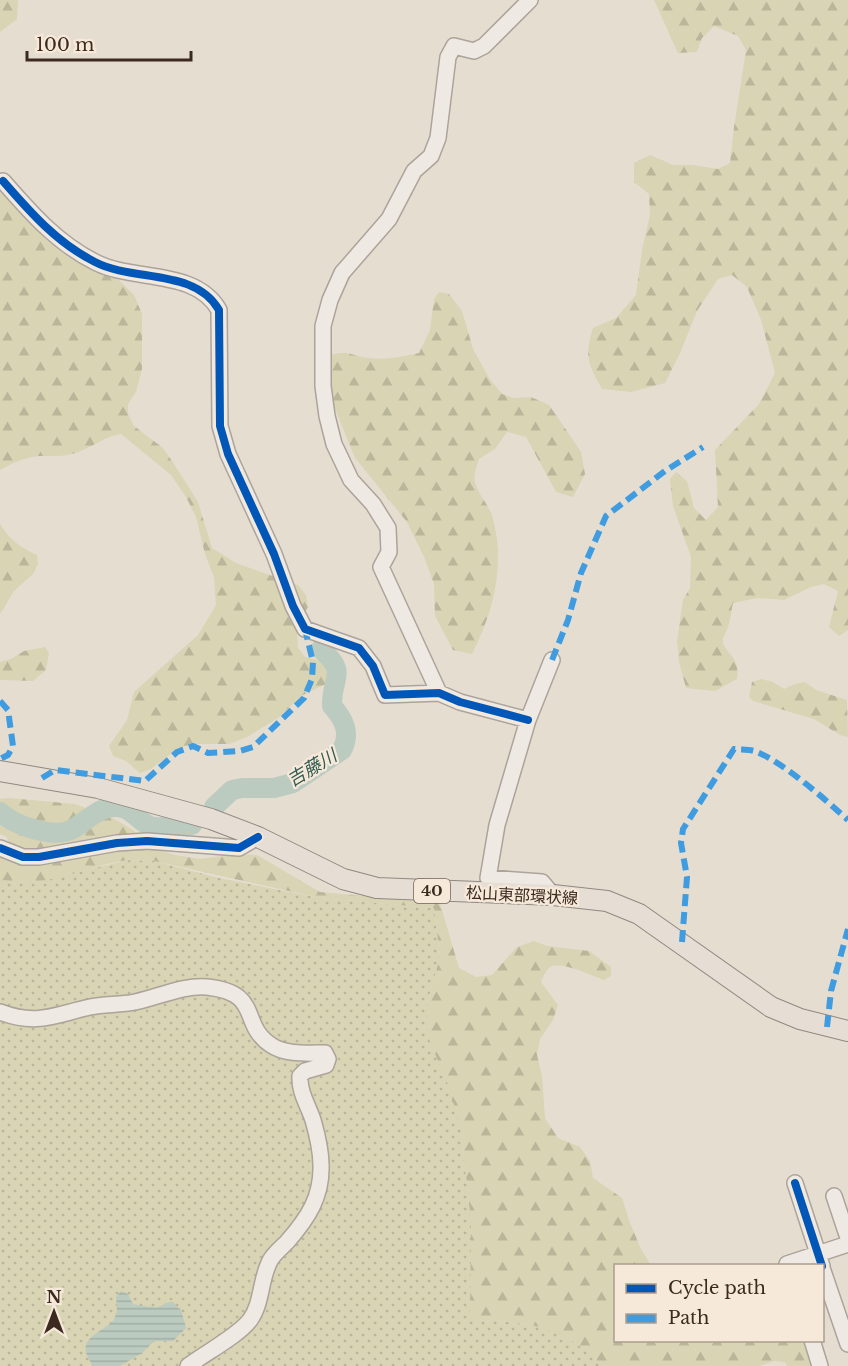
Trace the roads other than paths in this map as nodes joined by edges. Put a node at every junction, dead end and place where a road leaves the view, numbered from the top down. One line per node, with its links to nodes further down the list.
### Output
1 (530, 0): 4 (street)
2 (3, 181): 4 (street)
3 (552, 660): 5 (street)
4 (439, 693): 5 (street)
5 (528, 720): 9 (street)
6 (0, 771): 7 (main road, 松山東部環状線 / 40)
7 (258, 837): 8 (street); 9 (main road, 松山東部環状線 / 40)
8 (0, 848)
9 (553, 895): 11 (main road, 松山東部環状線 / 40)
10 (0, 1012): 21 (street)
11 (848, 1031)
12 (795, 1183): 16 (street)
13 (834, 1196): 14 (street)
14 (848, 1238)
15 (848, 1244): 16 (street)
16 (821, 1262): 17 (street)
17 (787, 1264)
18 (824, 1271): 20 (street)
19 (812, 1342): 22 (street)
20 (848, 1344)
21 (188, 1366)
22 (820, 1366)

